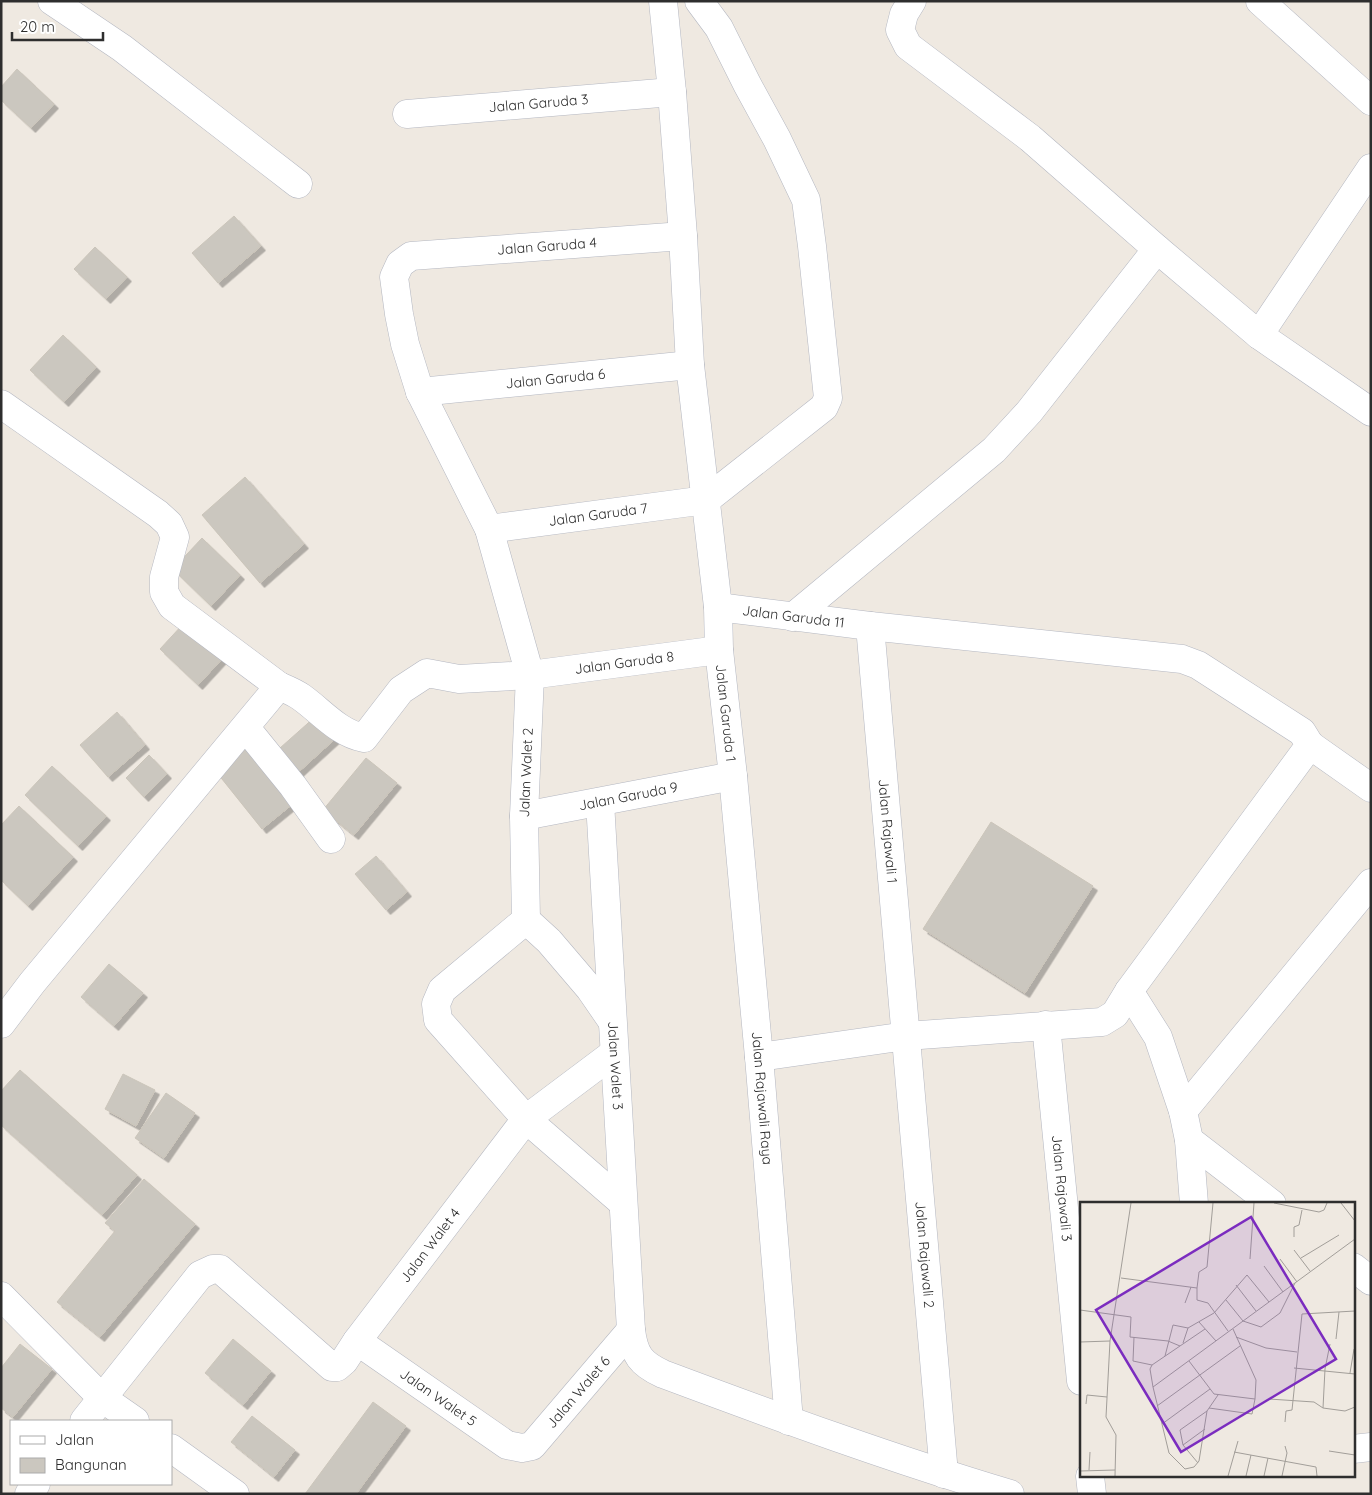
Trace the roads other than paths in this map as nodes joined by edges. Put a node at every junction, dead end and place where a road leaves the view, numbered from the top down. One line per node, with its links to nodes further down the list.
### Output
1 (52, 1): 10 (street)
2 (663, 1): 6 (street, Jalan Garuda 1)
3 (699, 1): 19 (street)
4 (912, 1): 12 (street)
5 (1260, 1): 7 (street)
6 (672, 92): 8 (street, Jalan Garuda 3); 11 (street, Jalan Garuda 1)
7 (1371, 101)
8 (407, 114)
9 (1371, 168): 14 (street)
10 (298, 184)
11 (683, 236): 13 (street, Jalan Garuda 4); 15 (street, Jalan Garuda 1)
12 (1157, 249): 14 (street); 22 (street)
13 (411, 256): 16 (street, Jalan Walet 2)
14 (1259, 334): 18 (street)
15 (690, 365): 16 (street, Jalan Garuda 6); 19 (street, Jalan Garuda 1)
16 (420, 392): 20 (street, Jalan Walet 2)
17 (1, 404): 26 (street)
18 (1371, 412)
19 (706, 500): 20 (street, Jalan Garuda 7); 21 (street, Jalan Garuda 1)
20 (489, 530): 25 (street, Jalan Walet 2)
21 (718, 607): 22 (street, Jalan Garuda 11); 24 (street, Jalan Garuda 1)
22 (793, 617): 23 (street, Jalan Garuda 11)
23 (870, 626): 28 (street, Jalan Garuda 11); 40 (street, Jalan Rajawali 1)
24 (718, 650): 25 (street, Jalan Garuda 8); 29 (street, Jalan Garuda 1)
25 (530, 675): 26 (street, Jalan Garuda 8); 32 (street, Jalan Walet 2)
26 (279, 686): 27 (street)
27 (246, 728): 33 (street); 38 (street)
28 (1310, 745): 30 (street, Jalan Garuda 11); 36 (street)
29 (733, 776): 31 (street, Jalan Garuda 9); 42 (street, Jalan Rajawali Raya)
30 (1371, 788)
31 (600, 802): 32 (street, Jalan Garuda 9); 37 (street, Jalan Walet 3)
32 (524, 816): 35 (street, Jalan Walet 2)
33 (331, 839)
34 (1371, 883): 43 (street)
35 (526, 920): 37 (street); 44 (street)
36 (1129, 990): 39 (street); 43 (street)
37 (612, 1022): 41 (street, Jalan Walet 3)
38 (1, 1024)
39 (1046, 1025): 40 (street); 54 (street, Jalan Rajawali 3)
40 (906, 1036): 42 (street); 63 (street, Jalan Rajawali 2)
41 (614, 1053): 44 (street, Jalan Walet 4); 48 (street, Jalan Walet 3)
42 (759, 1057): 58 (street, Jalan Rajawali Raya)
43 (1183, 1111): 45 (street)
44 (526, 1118): 48 (street); 53 (street, Jalan Walet 4)
45 (1189, 1140): 46 (street); 47 (street)
46 (1194, 1202)
47 (1269, 1202)
48 (624, 1203): 52 (street, Jalan Walet 3)
49 (1354, 1268): 50 (street)
50 (1371, 1281)
51 (1, 1296): 55 (street)
52 (631, 1330): 58 (street, Jalan Walet 3); 59 (street, Jalan Walet 6)
53 (357, 1341): 55 (street, Jalan Walet 4); 59 (street, Jalan Walet 5)
54 (1080, 1371)
55 (102, 1398): 56 (street); 57 (street)
56 (85, 1420)
57 (133, 1420)
58 (789, 1421): 63 (street, Jalan Walet 3)
59 (522, 1448)
60 (1371, 1448): 62 (street)
61 (172, 1449): 65 (street)
62 (1354, 1449)
63 (944, 1474): 66 (street, Jalan Walet 3)
64 (1090, 1478): 67 (street)
65 (235, 1494)
66 (1010, 1494)
67 (1092, 1494)

